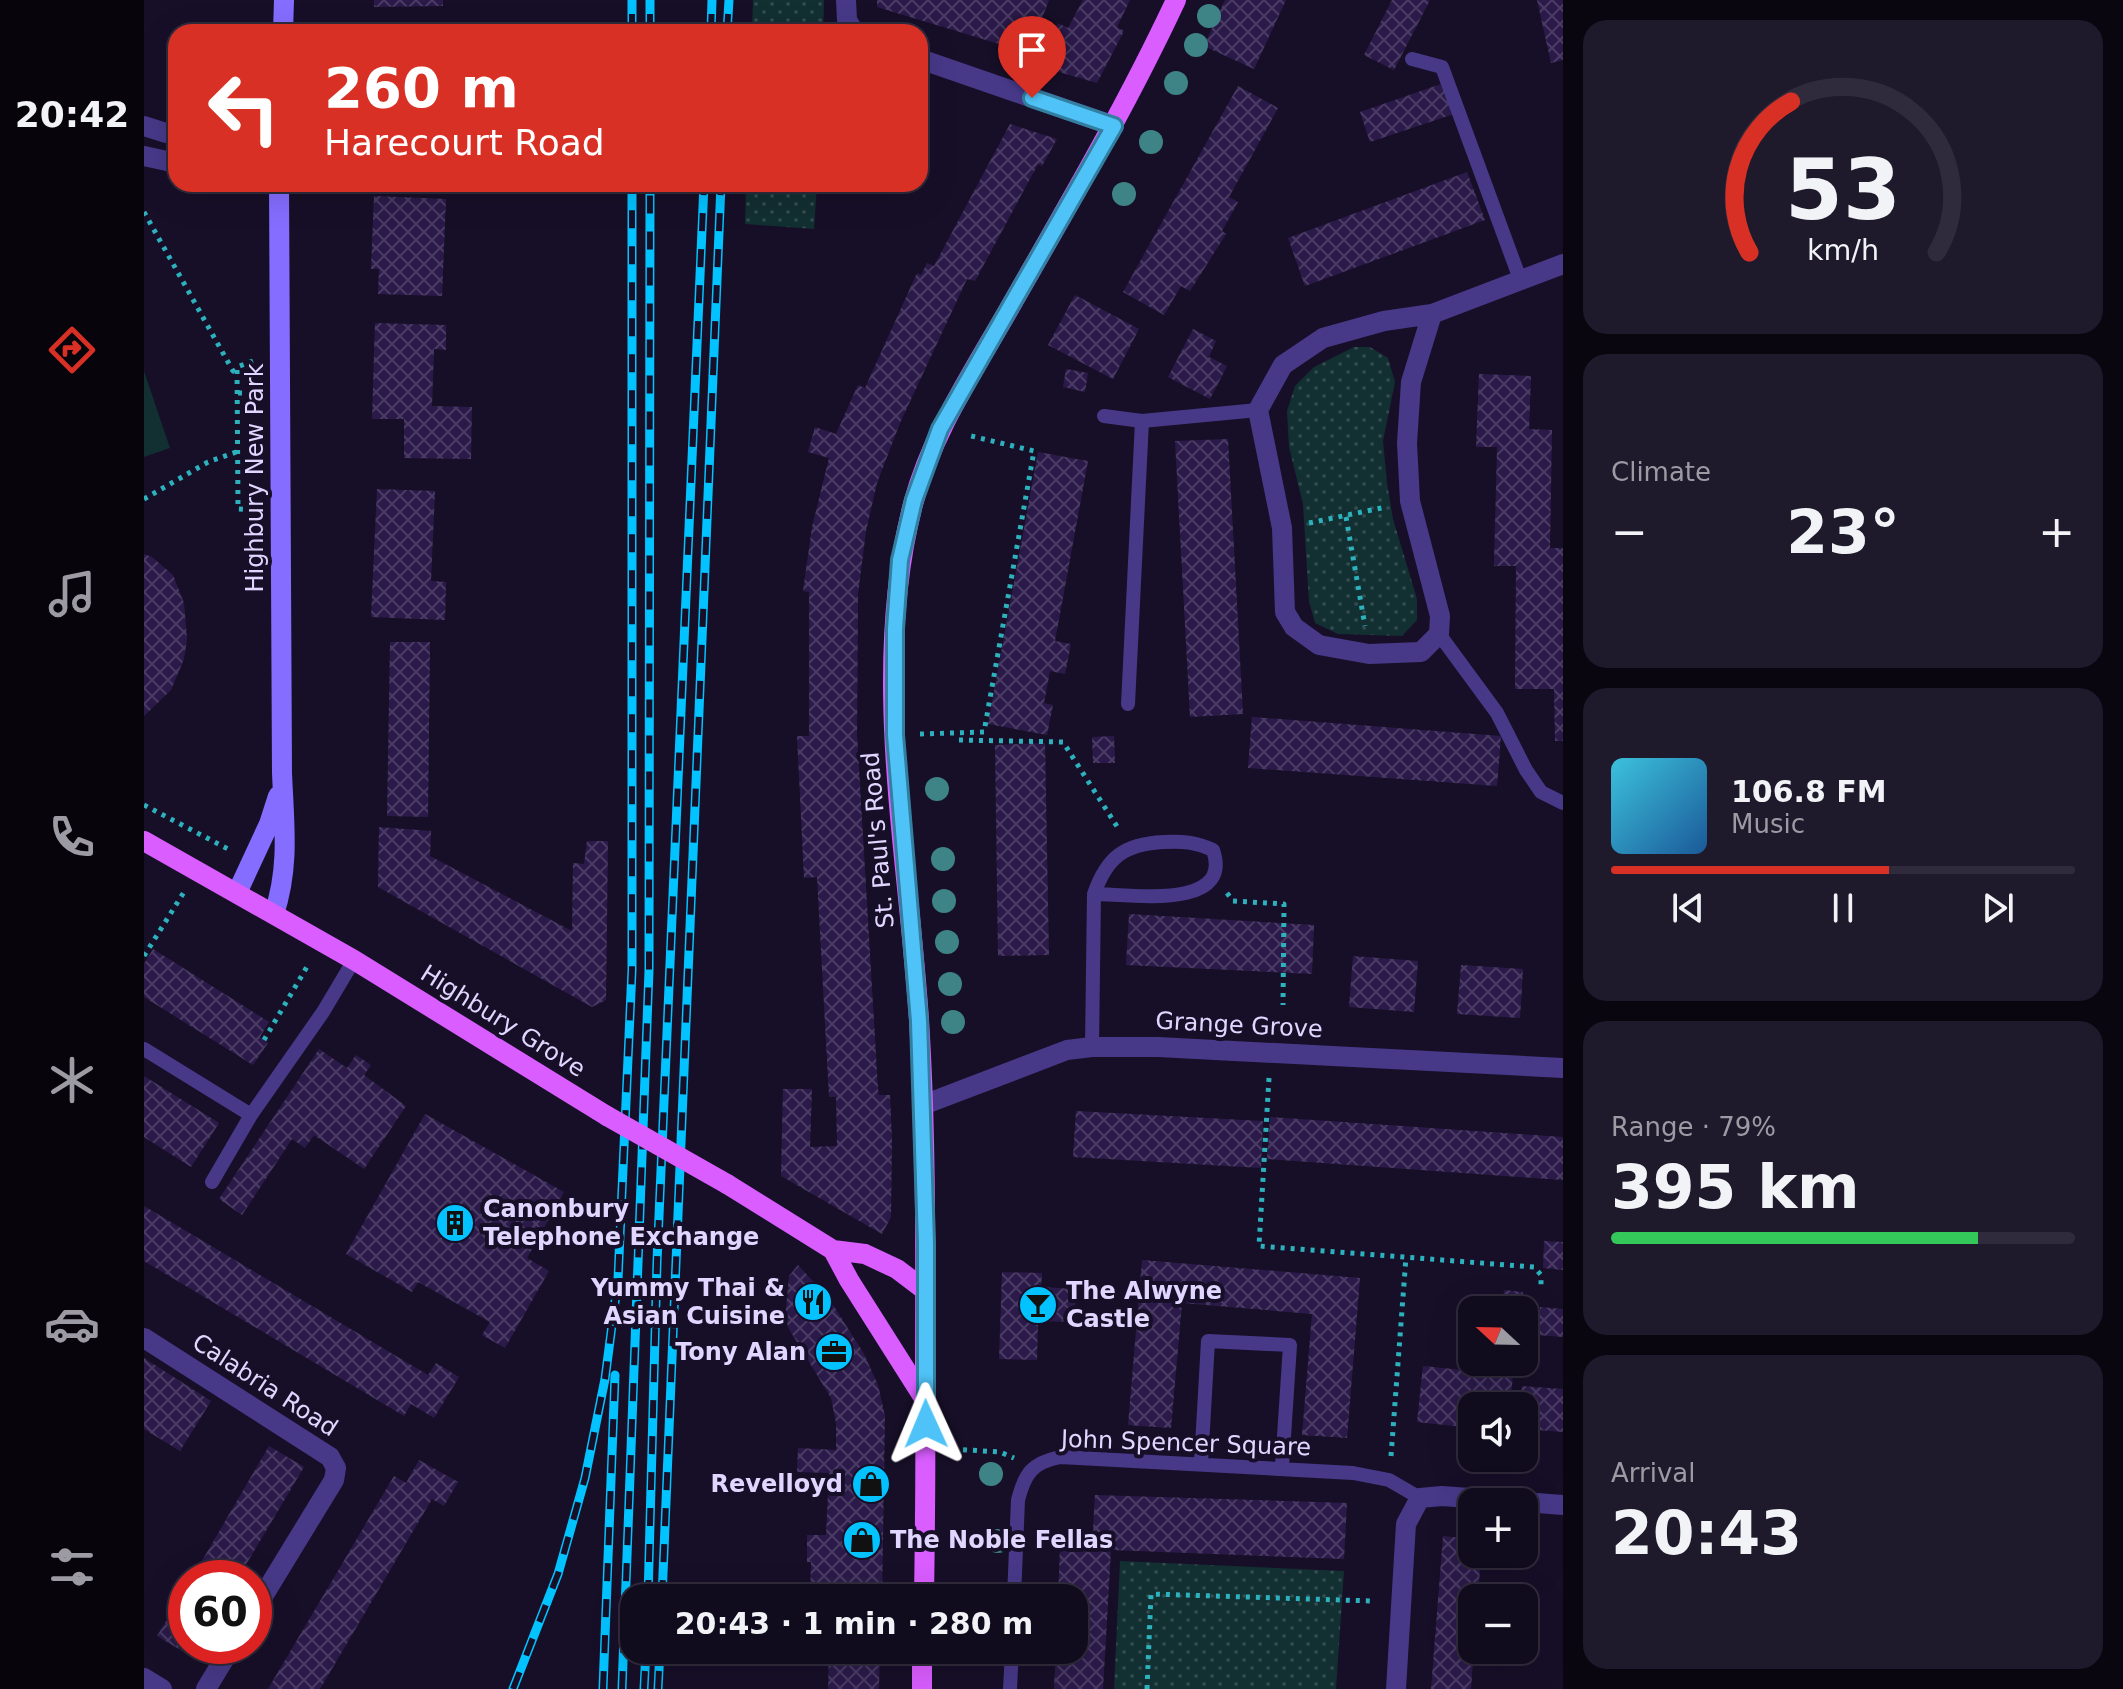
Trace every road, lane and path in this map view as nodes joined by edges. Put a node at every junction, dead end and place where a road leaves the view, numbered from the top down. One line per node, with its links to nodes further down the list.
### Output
1 (284, 0): 4 (street)
2 (846, 0): 5 (street)
3 (1176, 0): 9 (main road, St. Paul's Road)
4 (283, 24)
5 (849, 24)
6 (1412, 59): 16 (lane)
7 (928, 62): 9 (street)
8 (144, 126): 10 (street)
9 (1114, 126): 25 (main road, St. Paul's Road)
10 (168, 131)
11 (144, 156): 12 (street)
12 (168, 161)
13 (279, 192): 37 (street, Highbury New Park)
14 (144, 212): 19 (path)
15 (1563, 264): 16 (street)
16 (1520, 279): 17 (street)
17 (1432, 314): 22 (street); 28 (street)
18 (245, 362): 19 (path)
19 (237, 373): 20 (path)
20 (238, 393): 21 (path); 26 (path)
21 (246, 393)
22 (1258, 410): 24 (lane); 31 (street)
23 (1104, 416): 24 (lane)
24 (1142, 421): 34 (lane)
25 (940, 429): 35 (main road, St. Paul's Road); 35 (path)
26 (239, 451): 27 (path); 29 (path)
27 (144, 499)
28 (1410, 501): 30 (path); 32 (street)
29 (250, 510)
30 (1346, 517): 31 (path); 33 (path)
31 (1282, 528): 33 (street)
32 (1439, 634): 33 (street); 38 (lane)
33 (1369, 654)
34 (1128, 704)
35 (895, 735): 57 (main road, St. Paul's Road)
36 (959, 740): 41 (path)
37 (282, 773): 45 (street, Highbury New Park); 47 (street, Highbury New Park)
38 (1563, 803)
39 (144, 805): 42 (path)
40 (144, 841): 45 (main road, Highbury Grove)
41 (1130, 847): 43 (lane); 46 (lane)
42 (237, 850)
43 (1216, 875): 46 (lane); 51 (path)
44 (184, 892): 48 (path)
45 (237, 893): 47 (main road, Highbury Grove)
46 (1094, 894): 53 (lane)
47 (274, 914): 49 (main road, Highbury Grove)
48 (144, 956)
49 (354, 960): 58 (lane); 60 (main road, Highbury Grove, bridge)
50 (308, 963): 52 (path)
51 (1283, 1005)
52 (264, 1040)
53 (1092, 1047): 55 (street, Grange Grove); 57 (street, Grange Grove)
54 (144, 1049): 58 (lane)
55 (1271, 1053): 56 (street, Grange Grove); 61 (path)
56 (1563, 1068)
57 (923, 1105): 63 (main road, St. Paul's Road)
58 (251, 1115): 59 (lane)
59 (212, 1182)
60 (833, 1250): 63 (main road, Highbury Grove); 65 (main road, Highbury Grove)
61 (1406, 1257): 62 (path); 70 (path)
62 (1541, 1287)
63 (926, 1291): 65 (main road, St. Paul's Road)
64 (144, 1338): 75 (street, Calabria Road)
65 (925, 1400): 66 (main road, St. Paul's Road)
66 (928, 1447): 69 (path); 76 (main road, St. Paul's Road)
67 (1201, 1463): 68 (lane, John Spencer Square); 68 (lane); 69 (lane, John Spencer Square)
68 (1282, 1467): 70 (lane, John Spencer Square)
69 (1030, 1471): 77 (lane, John Spencer Square)
70 (1389, 1480): 72 (lane, John Spencer Square)
71 (1458, 1497): 72 (street)
72 (1420, 1498): 78 (street)
73 (1538, 1503): 74 (street)
74 (1563, 1505)
75 (272, 1582)
76 (924, 1584)
77 (1015, 1584)
78 (1402, 1602): 87 (path); 88 (street)
79 (221, 1664): 84 (street)
80 (922, 1664): 85 (main road)
81 (1011, 1664): 86 (lane)
82 (144, 1678): 83 (street)
83 (162, 1689)
84 (206, 1689)
85 (922, 1689)
86 (1010, 1689)
87 (1147, 1689)
88 (1396, 1689)

